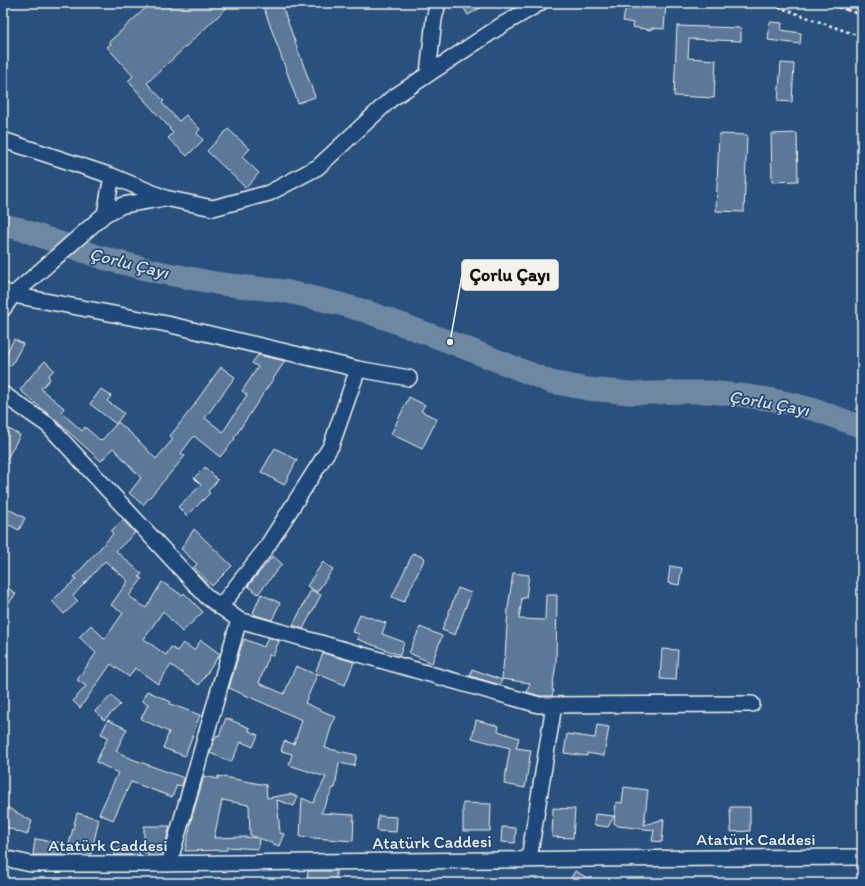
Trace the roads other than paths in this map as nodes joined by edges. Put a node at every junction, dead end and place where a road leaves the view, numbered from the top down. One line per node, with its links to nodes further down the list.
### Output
1 (438, 3): 3 (street)
2 (540, 3): 3 (street)
3 (428, 74): 6 (street)
4 (3, 140): 5 (street)
5 (112, 176): 6 (street); 7 (street)
6 (165, 198): 7 (street)
7 (105, 214): 8 (street)
8 (8, 293): 9 (street); 10 (street)
9 (3, 309)
10 (358, 369): 11 (street); 13 (street)
11 (409, 378)
12 (3, 394): 13 (street)
13 (230, 614): 15 (street); 19 (street)
14 (752, 704): 15 (street)
15 (554, 705): 18 (street)
16 (862, 857): 18 (street, Atatürk Caddesi)
17 (3, 858): 19 (street, Atatürk Caddesi)
18 (529, 859): 19 (street, Atatürk Caddesi)
19 (169, 864)

